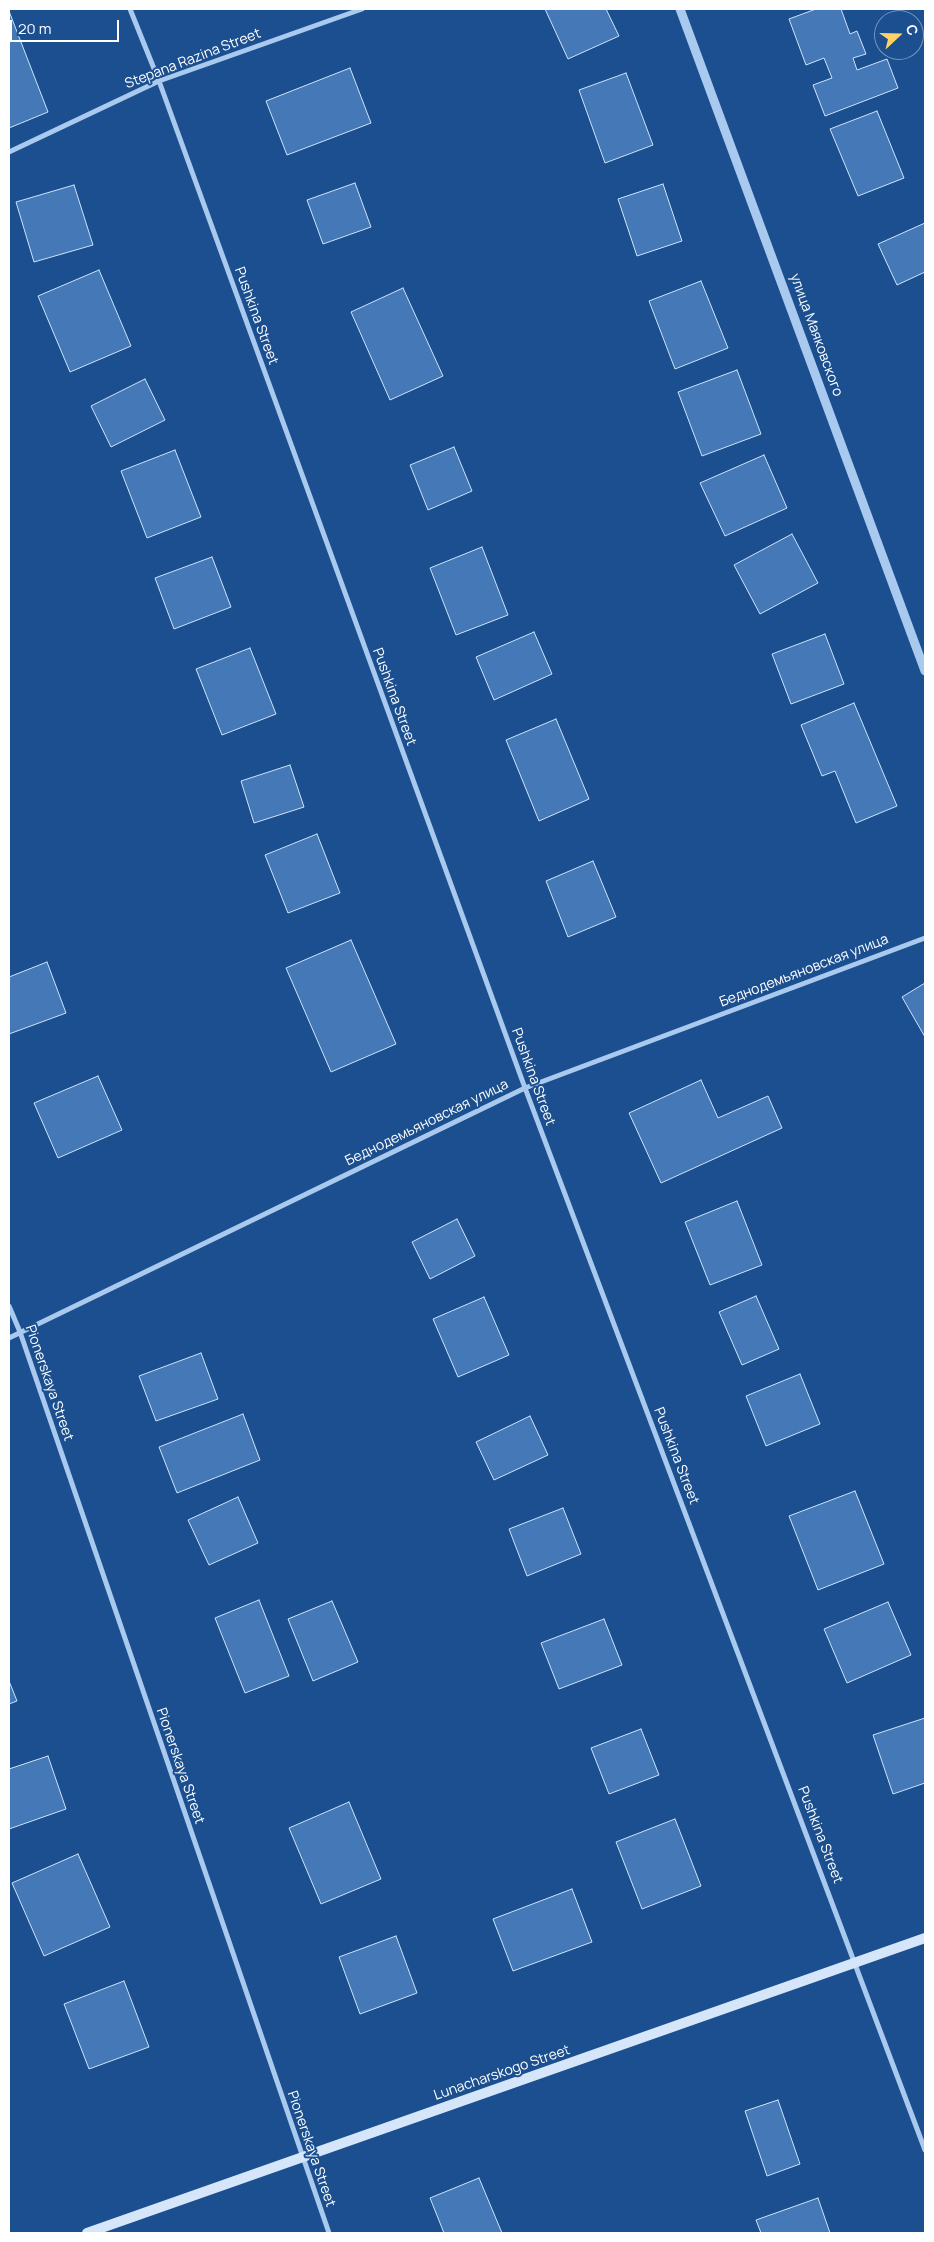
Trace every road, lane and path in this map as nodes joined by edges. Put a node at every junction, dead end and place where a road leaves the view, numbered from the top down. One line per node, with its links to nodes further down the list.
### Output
1 (130, 9): 4 (street, Pushkina Street)
2 (362, 9): 4 (street, Stepana Razina Street)
3 (680, 9): 6 (street, улица Маяковского)
4 (159, 81): 5 (street, Stepana Razina Street); 8 (street, Pushkina Street)
5 (9, 152)
6 (925, 672)
7 (925, 938): 8 (street, Беднодемьяновская улица)
8 (524, 1088): 10 (street, Беднодемьяновская улица); 13 (street, Pushkina Street)
9 (9, 1306): 10 (street, Pionerskaya Street)
10 (20, 1332): 11 (street, Беднодемьяновская улица); 15 (street, Pionerskaya Street)
11 (9, 1338)
12 (925, 1938): 13 (main road, Lunacharskogo Street)
13 (856, 1963): 14 (street, Pushkina Street); 15 (main road, Lunacharskogo Street)
14 (925, 2150)
15 (302, 2158): 16 (main road, Lunacharskogo Street); 17 (street, Pionerskaya Street)
16 (87, 2233)
17 (329, 2233)

